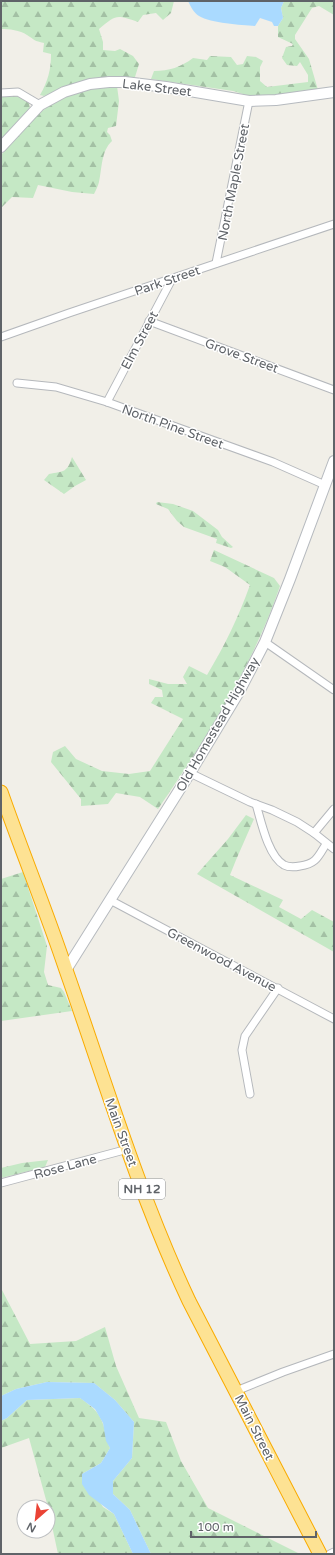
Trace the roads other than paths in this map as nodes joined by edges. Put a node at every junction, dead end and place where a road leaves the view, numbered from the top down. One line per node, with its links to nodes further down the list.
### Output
1 (334, 92): 3 (main road, Lake Street)
2 (1, 93): 4 (street)
3 (249, 101): 4 (main road, Lake Street); 7 (street, North Maple Street)
4 (40, 105): 5 (main road, Lake Street)
5 (1, 147)
6 (334, 224): 7 (street, Park Street)
7 (216, 263): 8 (street, Park Street)
8 (172, 279): 9 (street, Elm Street); 10 (street, Park Street)
9 (149, 322): 12 (street, Grove Street); 13 (street, Elm Street)
10 (1, 337)
11 (17, 383): 13 (street, North Pine Street)
12 (334, 390)
13 (106, 402): 15 (street, North Pine Street)
14 (334, 461): 15 (main road, Old Homestead Highway)
15 (325, 485): 16 (main road, Old Homestead Highway)
16 (265, 642): 17 (street); 18 (main road, Old Homestead Highway)
17 (334, 690)
18 (190, 773): 20 (street); 25 (main road, Old Homestead Highway)
19 (1, 792): 26 (highway, Main Street / NH 12)
20 (256, 804): 22 (street); 23 (street)
21 (334, 809): 22 (street)
22 (314, 833): 23 (street)
23 (326, 844): 24 (street)
24 (334, 849)
25 (110, 900): 26 (main road, Old Homestead Highway); 27 (street, Greenwood Avenue)
26 (66, 970): 30 (highway, Main Street / NH 12)
27 (278, 988): 28 (street, Greenwood Avenue); 29 (street)
28 (334, 1019)
29 (250, 1094)
30 (128, 1150): 31 (street, Rose Lane); 33 (highway, Main Street / NH 12)
31 (1, 1183)
32 (334, 1354): 33 (street)
33 (236, 1391): 35 (highway, Main Street / NH 12)
34 (334, 1552): 36 (street)
35 (320, 1554)
36 (330, 1554)

